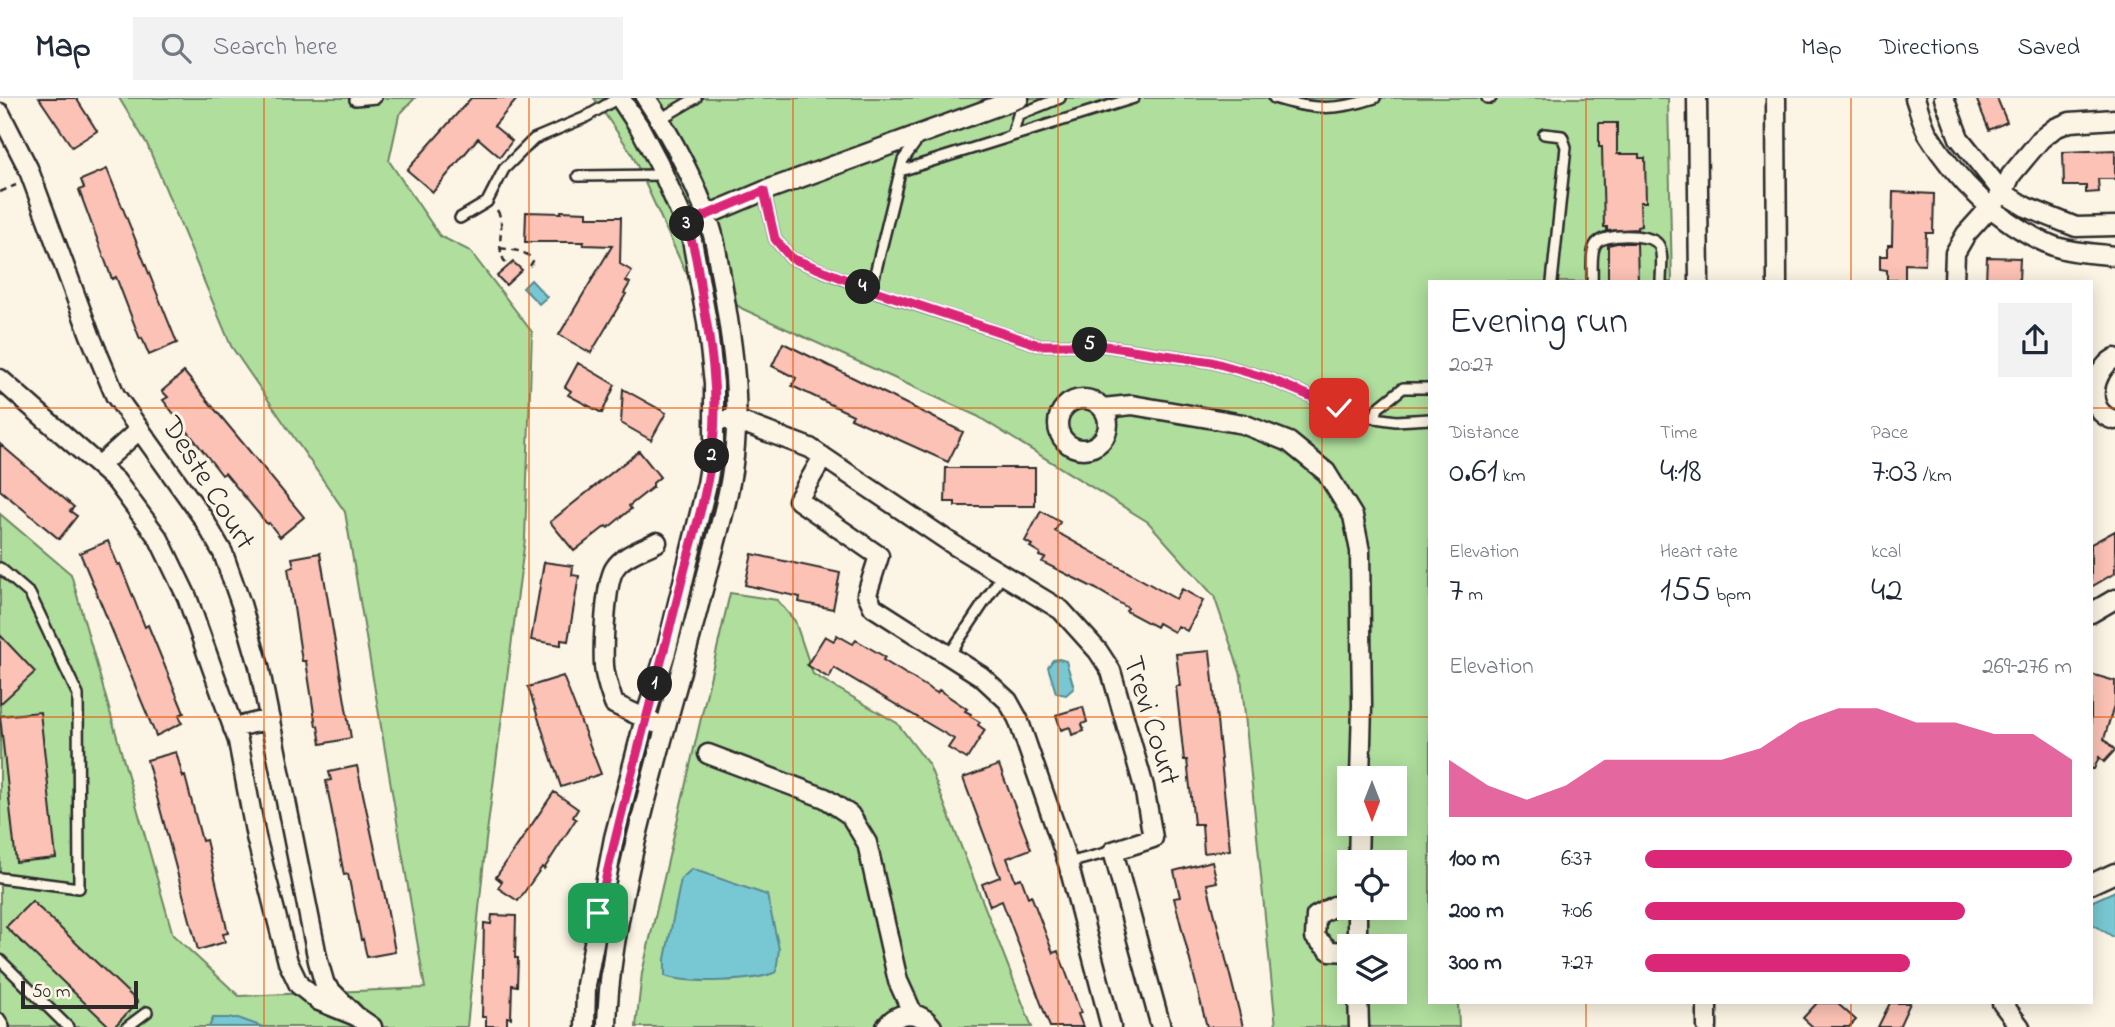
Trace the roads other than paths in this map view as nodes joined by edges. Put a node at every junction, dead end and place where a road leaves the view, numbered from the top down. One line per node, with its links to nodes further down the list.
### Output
1 (376, 98): 14 (lane)
2 (619, 98): 22 (street); 28 (lane)
3 (646, 98): 16 (street)
4 (696, 98): 16 (lane)
5 (1019, 98): 18 (street)
6 (1060, 98): 20 (lane)
7 (1135, 98): 20 (lane)
8 (1274, 98): 9 (lane)
9 (1374, 98)
10 (1697, 98): 35 (street)
11 (1776, 98): 36 (street)
12 (1915, 98): 26 (street)
13 (1944, 98): 25 (street)
14 (355, 100)
15 (0, 113): 48 (street, Deste Court)
16 (660, 119): 27 (street)
17 (2115, 119): 25 (street)
18 (925, 131): 21 (lane); 24 (street)
19 (1544, 134): 32 (lane)
20 (1012, 136): 21 (lane)
21 (900, 171): 38 (lane)
22 (664, 175): 23 (lane); 29 (street)
23 (578, 176)
24 (764, 191): 27 (street); 38 (lane)
25 (2003, 192): 26 (street); 30 (street)
26 (1991, 207): 31 (street); 37 (street)
27 (706, 216): 29 (street); 46 (street)
28 (460, 218)
29 (685, 224): 45 (street)
30 (2115, 226)
31 (2115, 256)
32 (1552, 280)
33 (1592, 280): 34 (lane)
34 (1661, 280)
35 (1699, 280)
36 (1777, 280)
37 (1954, 280)
38 (872, 290): 43 (lane)
39 (2115, 358): 47 (street)
40 (0, 379): 50 (street, Deste Court)
41 (1428, 388): 43 (lane)
42 (1103, 408): 62 (street)
43 (1375, 418): 44 (lane)
44 (1428, 419)
45 (714, 420): 46 (street, Trevi Court); 57 (street)
46 (736, 420): 49 (street, Trevi Court); 59 (street)
47 (2115, 420)
48 (141, 429): 50 (street); 58 (street, Deste Court)
49 (823, 457): 53 (street, Trevi Court); 56 (street)
50 (99, 466): 60 (street, Deste Court)
51 (657, 542): 57 (street)
52 (0, 568): 66 (lane)
53 (1003, 574): 56 (lane); 63 (street, Trevi Court)
54 (2115, 599): 55 (street)
55 (2093, 611)
56 (949, 655): 64 (street)
57 (645, 718): 59 (street); 86 (street)
58 (270, 719): 60 (street); 70 (street, Deste Court)
59 (665, 727): 87 (street)
60 (233, 728): 72 (street, Deste Court)
61 (708, 754): 73 (street)
62 (1360, 766)
63 (1113, 852): 64 (lane); 90 (street)
64 (1068, 863): 89 (street)
65 (2115, 873): 67 (street)
66 (0, 878)
67 (2093, 883)
68 (1337, 906): 69 (street)
69 (1337, 951)
70 (316, 953): 72 (street); 79 (street, Deste Court)
71 (0, 960): 83 (lane)
72 (289, 964): 79 (street, Deste Court)
73 (898, 981): 78 (street); 81 (street)
74 (1358, 1004): 91 (street)
75 (1707, 1004): 92 (street)
76 (2003, 1004): 93 (street)
77 (147, 1012): 84 (lane)
78 (913, 1014): 81 (street); 88 (street)
79 (356, 1016): 85 (street, Deste Court)
80 (0, 1019): 82 (lane)
81 (891, 1022)
82 (4, 1027)
83 (68, 1027)
84 (127, 1027)
85 (372, 1027)
86 (585, 1027)
87 (607, 1027)
88 (932, 1027)
89 (1111, 1027)
90 (1161, 1027)
91 (1359, 1027)
92 (1707, 1027)
93 (2020, 1027)

